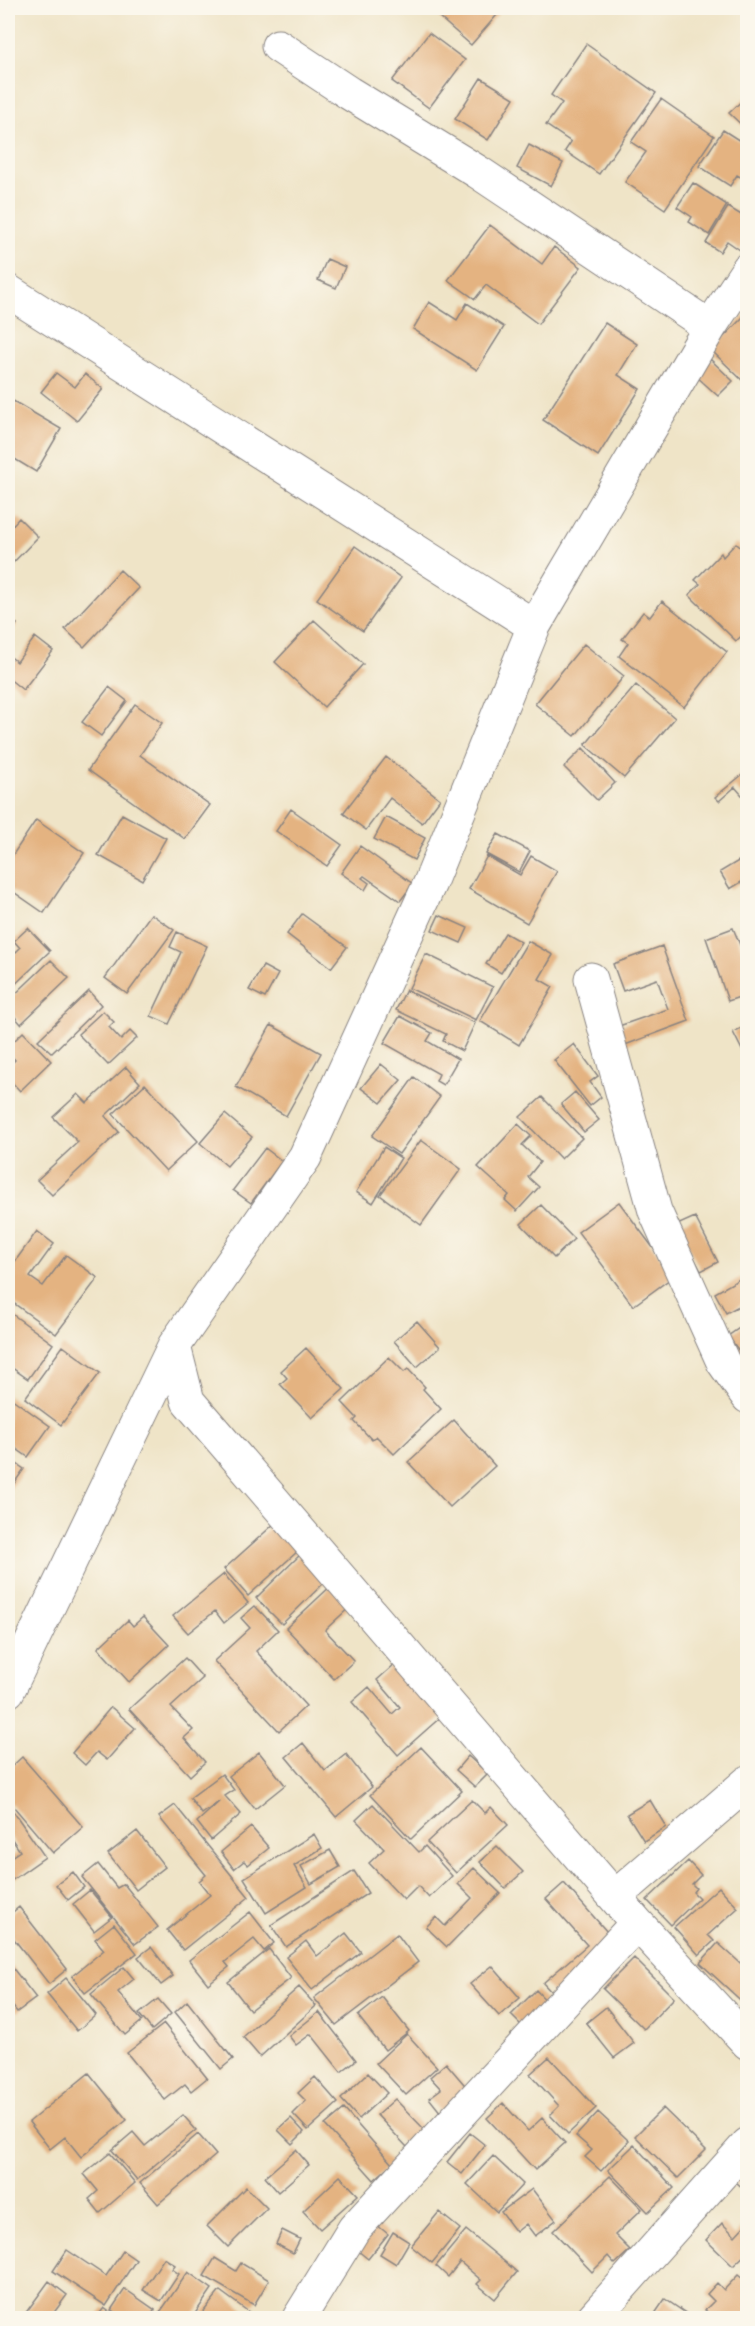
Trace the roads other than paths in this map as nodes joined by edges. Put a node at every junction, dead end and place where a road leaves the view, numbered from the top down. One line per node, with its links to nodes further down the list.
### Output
1 (278, 46): 4 (street)
2 (747, 269): 4 (street)
3 (8, 291): 5 (street)
4 (710, 327): 5 (street)
5 (534, 626): 7 (street)
6 (591, 979): 8 (street)
7 (174, 1346): 9 (street); 11 (street)
8 (747, 1397)
9 (8, 1691)
10 (747, 1782): 11 (street)
11 (616, 1896): 12 (street)
12 (637, 1923): 13 (street); 15 (street)
13 (747, 2043)
14 (747, 2144): 16 (street)
15 (299, 2319)
16 (593, 2319)

